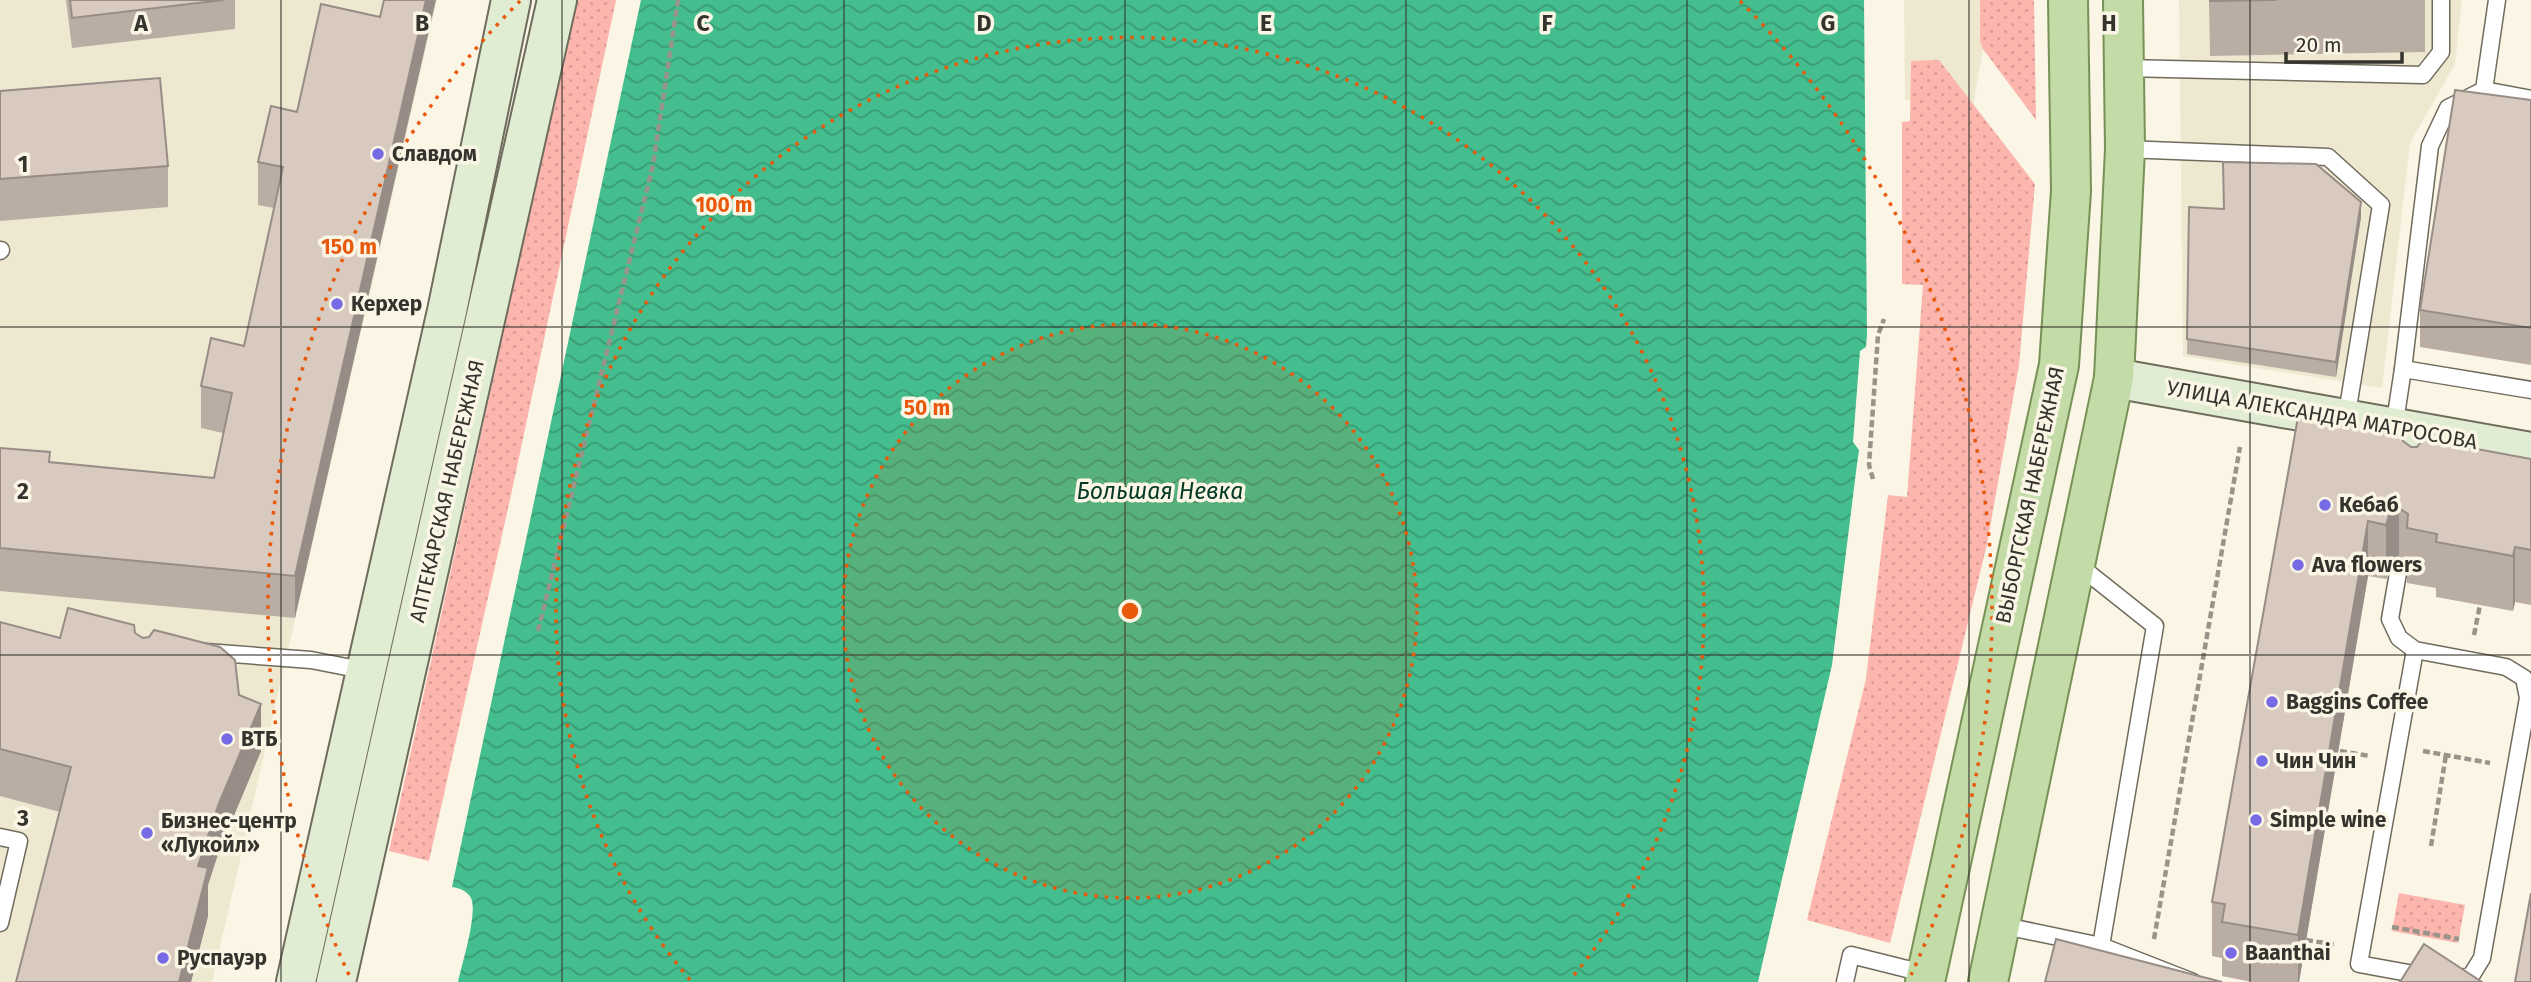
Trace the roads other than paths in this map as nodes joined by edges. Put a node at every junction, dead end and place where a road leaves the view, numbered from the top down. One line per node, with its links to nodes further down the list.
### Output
1 (511, 0): 21 (street, АПТЕКАРСКАЯ НАБЕРЕЖНАЯ)
2 (556, 0): 29 (street, АПТЕКАРСКАЯ НАБЕРЕЖНАЯ)
3 (2068, 0): 27 (main road, ВЫБОРГСКАЯ НАБЕРЕЖНАЯ)
4 (2123, 0): 7 (main road)
5 (2441, 0): 7 (lane)
6 (2497, 0): 8 (lane)
7 (2124, 68): 10 (main road)
8 (2484, 90): 9 (lane); 11 (lane)
9 (2531, 99)
10 (2125, 149): 12 (main road); 14 (lane)
11 (2403, 369): 13 (lane); 15 (lane)
12 (2113, 378): 14 (street, УЛИЦА АЛЕКСАНДРА МАТРОСОВА); 17 (main road)
13 (2531, 390)
14 (2346, 420): 15 (street, УЛИЦА АЛЕКСАНДРА МАТРОСОВА)
15 (2413, 435): 16 (street, УЛИЦА АЛЕКСАНДРА МАТРОСОВА)
16 (2531, 452)
17 (2076, 562): 24 (main road); 25 (lane)
18 (2398, 573): 20 (lane)
19 (188, 650): 21 (lane)
20 (2415, 650): 26 (lane); 26 (lane)
21 (367, 671): 28 (street, АПТЕКАРСКАЯ НАБЕРЕЖНАЯ)
22 (0, 837): 23 (lane)
23 (0, 923)
24 (2000, 925): 25 (lane); 31 (main road)
25 (2101, 946): 32 (lane)
26 (2359, 964): 33 (lane)
27 (1926, 978): 30 (lane)
28 (296, 982)
29 (336, 982)
30 (1845, 982)
31 (1988, 982)
32 (2193, 982)
33 (2356, 982)

